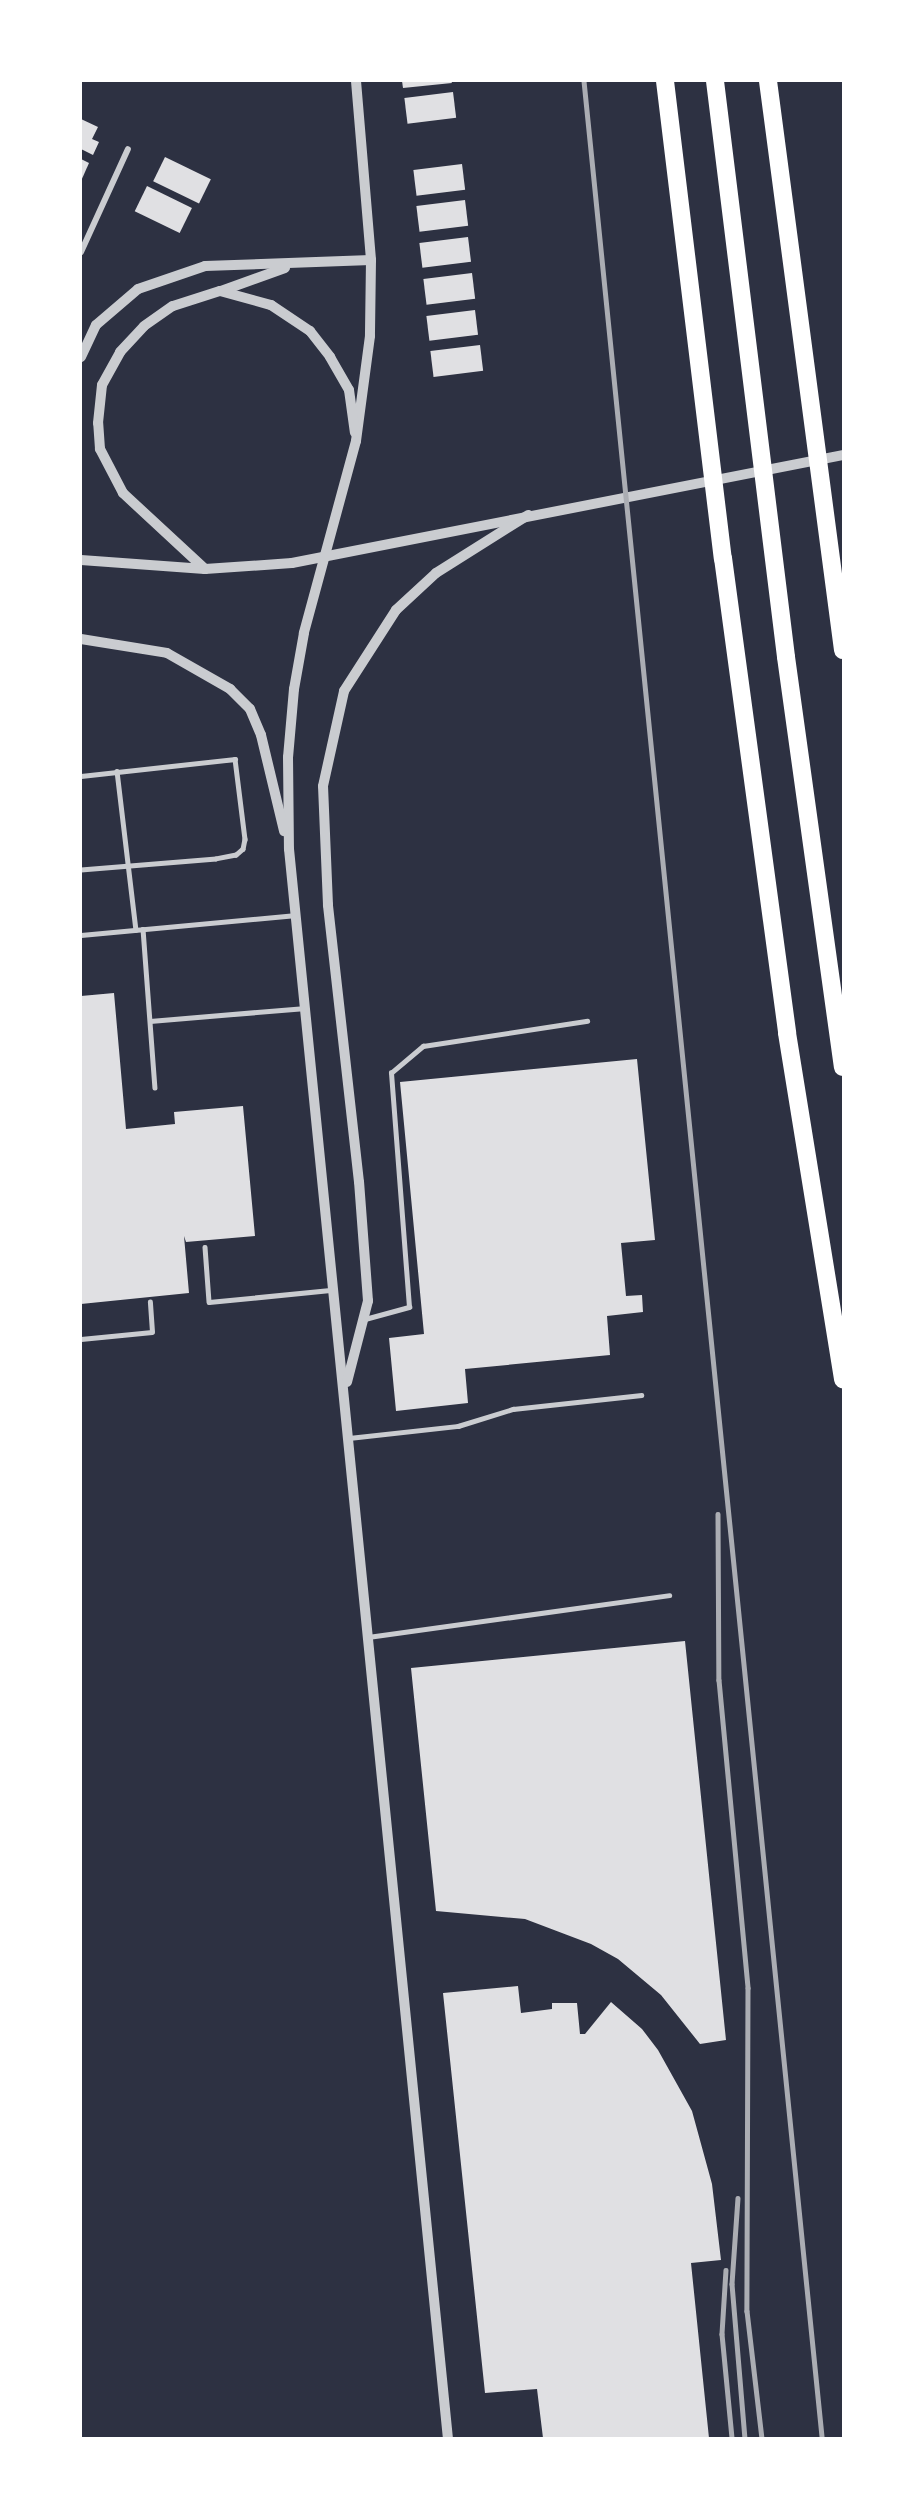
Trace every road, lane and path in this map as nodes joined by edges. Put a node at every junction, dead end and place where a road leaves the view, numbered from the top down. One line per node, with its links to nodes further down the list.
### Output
1 (356, 81): 7 (street)
2 (665, 81): 13 (highway)
3 (715, 81): 31 (highway)
4 (768, 81): 18 (highway)
5 (128, 149): 6 (street)
6 (81, 252)
7 (371, 260): 8 (street); 11 (street)
8 (294, 264): 9 (street); 10 (street)
9 (220, 291): 11 (street); 16 (street)
10 (81, 357)
11 (356, 441): 21 (street)
12 (843, 455): 13 (street)
13 (713, 480): 14 (street); 38 (highway)
14 (528, 515): 16 (street); 36 (street)
15 (81, 560): 16 (street)
16 (205, 569)
17 (81, 639): 21 (street)
18 (843, 650)
19 (117, 771): 20 (lane); 22 (lane); 22 (lane)
20 (81, 776)
21 (289, 849): 24 (street)
22 (128, 865): 23 (lane); 26 (lane)
23 (81, 870)
24 (296, 915): 25 (lane); 28 (street)
25 (143, 929): 26 (lane); 29 (lane)
26 (136, 930): 27 (lane)
27 (81, 935)
28 (305, 1008): 29 (lane); 34 (street)
29 (150, 1021): 32 (lane)
30 (587, 1021): 36 (lane)
31 (843, 1067)
32 (155, 1088)
33 (204, 1247): 34 (lane)
34 (334, 1289): 39 (street)
35 (150, 1302): 37 (lane)
36 (363, 1320): 39 (street)
37 (81, 1339)
38 (843, 1379)
39 (345, 1388): 41 (street)
40 (641, 1395): 41 (lane)
41 (349, 1438): 43 (street)
42 (669, 1595): 43 (lane)
43 (368, 1637): 44 (street)
44 (448, 2438)

